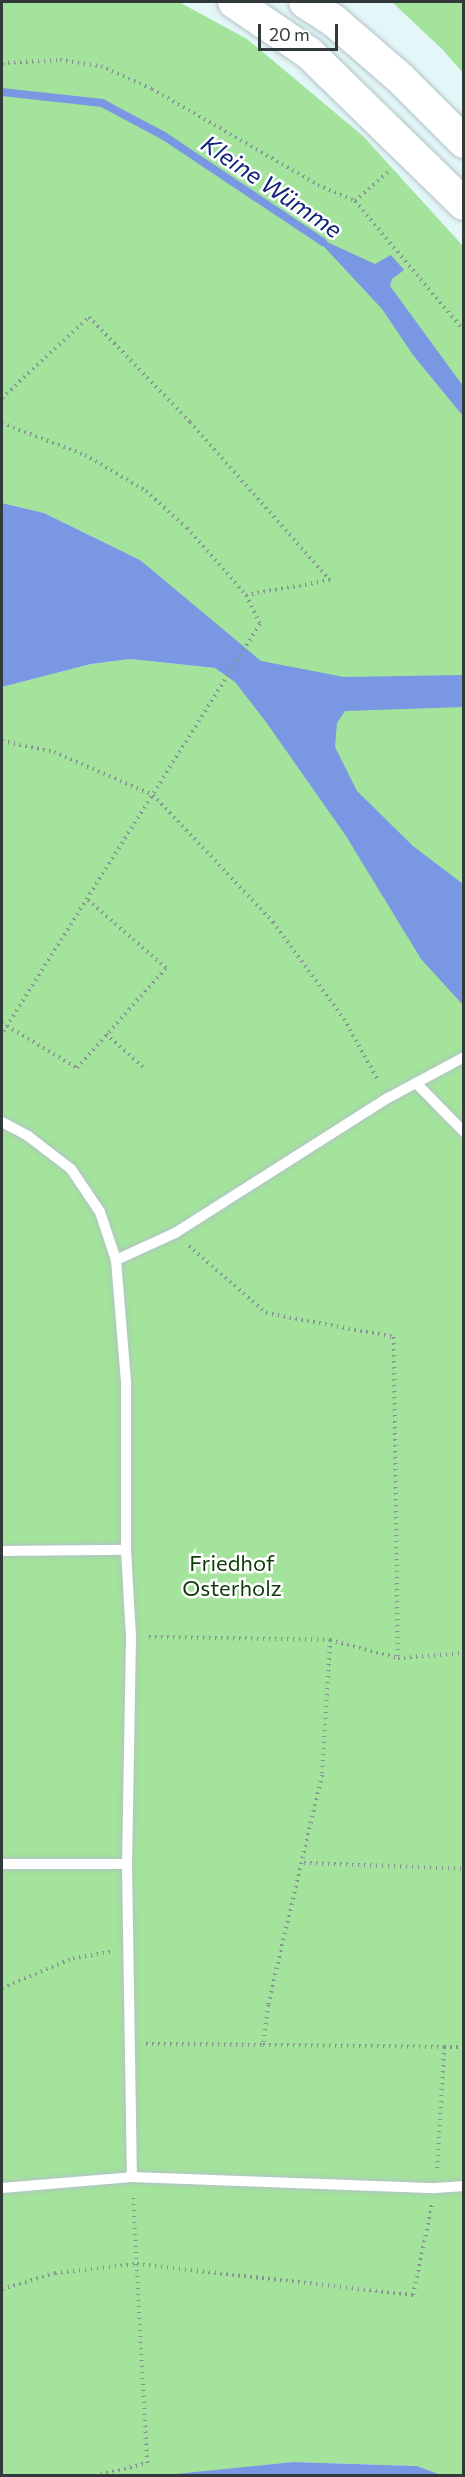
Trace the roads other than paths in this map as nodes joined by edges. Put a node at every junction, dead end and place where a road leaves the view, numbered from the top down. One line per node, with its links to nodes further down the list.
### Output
1 (234, 2): 4 (main road)
2 (305, 2): 3 (main road)
3 (464, 142)
4 (464, 204)
5 (464, 1057): 6 (lane)
6 (416, 1083): 8 (lane); 9 (lane)
7 (2, 1122): 9 (lane)
8 (464, 1132)
9 (116, 1260): 10 (lane)
10 (126, 1550): 11 (lane); 13 (lane)
11 (2, 1551)
12 (2, 1863): 13 (lane)
13 (127, 1864): 14 (lane)
14 (132, 2177): 15 (lane); 16 (lane)
15 (464, 2186)
16 (2, 2188)

